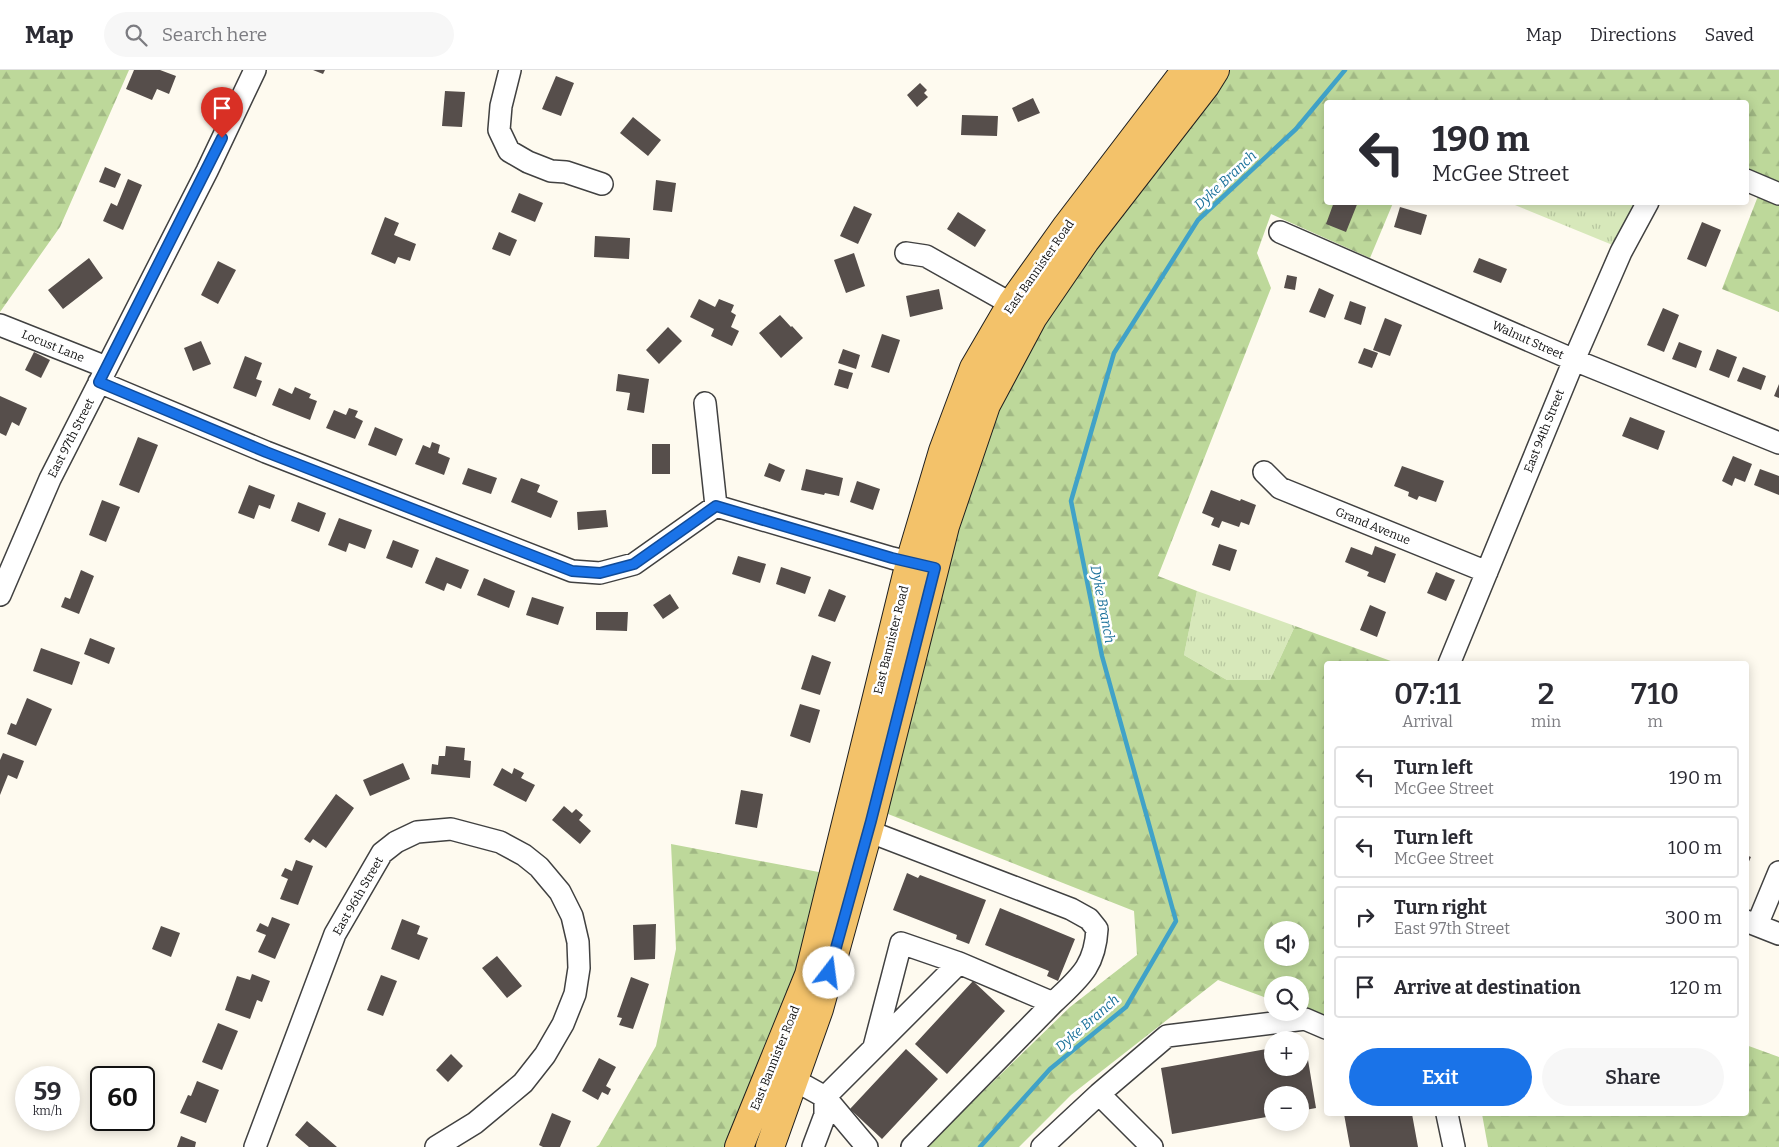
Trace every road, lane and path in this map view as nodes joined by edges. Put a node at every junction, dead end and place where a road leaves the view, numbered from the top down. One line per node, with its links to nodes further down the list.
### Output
1 (255, 70): 14 (street, East 97th Street)
2 (510, 70): 6 (street)
3 (1186, 70): 11 (main road, East Bannister Road)
4 (1215, 70): 11 (main road, East Bannister Road)
5 (1749, 181): 7 (street)
6 (602, 184)
7 (1779, 194)
8 (1646, 205): 13 (street, East 94th Street)
9 (1280, 232): 13 (street, Walnut Street)
10 (906, 253): 11 (street)
11 (1022, 310): 19 (main road, East Bannister Road)
12 (0, 325): 14 (street, Locust Lane)
13 (1574, 360): 16 (street, Walnut Street); 20 (street, East 94th Street)
14 (103, 375): 18 (street, Locust Lane); 21 (street, East 97th Street)
15 (705, 403): 18 (street)
16 (1779, 443)
17 (1264, 472): 20 (street, Grand Avenue)
18 (716, 506): 19 (street)
19 (923, 565): 23 (main road, East Bannister Road); 31 (main road, East Bannister Road)
20 (1487, 572): 22 (street, East 94th Street)
21 (0, 595)
22 (1450, 661)
23 (868, 831): 28 (street); 31 (main road, East Bannister Road)
24 (1779, 872): 25 (street)
25 (1752, 923): 26 (street)
26 (1779, 934)
27 (959, 963): 28 (street); 30 (street); 30 (street)
28 (1053, 1003): 41 (street)
29 (1324, 1027): 32 (street)
30 (874, 1048): 33 (street)
31 (783, 1073): 33 (street); 37 (main road, East Bannister Road); 38 (main road, East Bannister Road)
32 (1099, 1094): 42 (street); 43 (street)
33 (825, 1097): 39 (street); 40 (street)
34 (1447, 1116): 44 (street)
35 (255, 1147): 36 (street, East 96th Street)
36 (436, 1147)
37 (739, 1147)
38 (770, 1147)
39 (813, 1147)
40 (867, 1147)
41 (912, 1147)
42 (1042, 1147)
43 (1152, 1147)
44 (1454, 1147)

